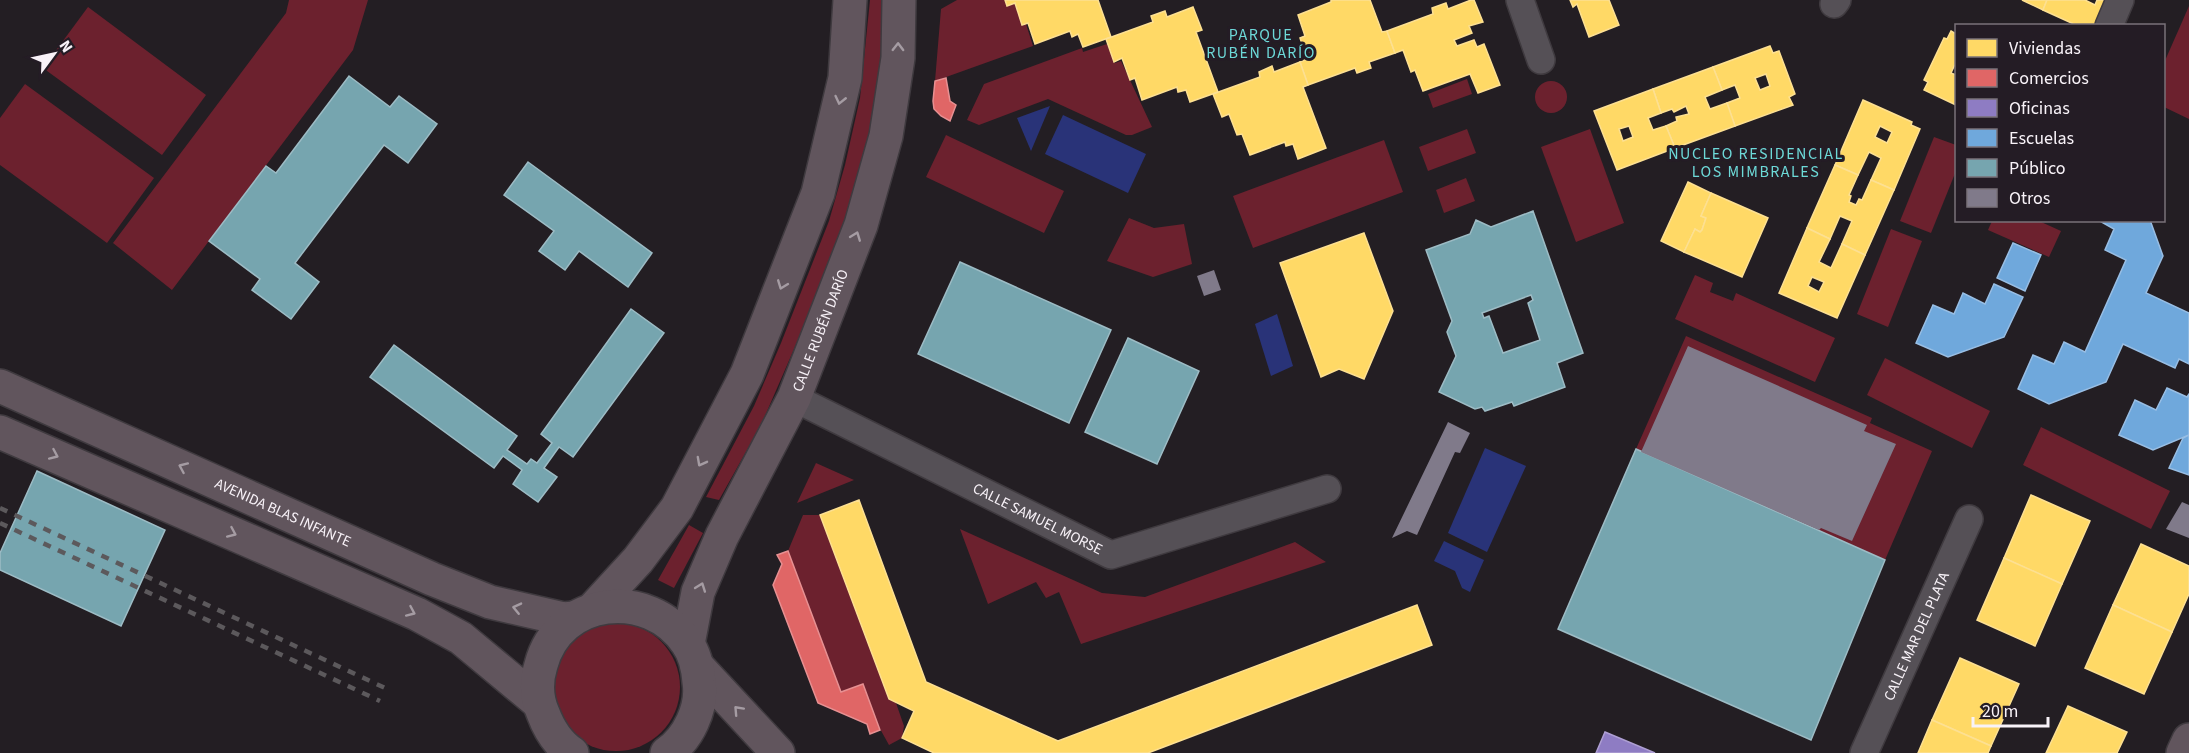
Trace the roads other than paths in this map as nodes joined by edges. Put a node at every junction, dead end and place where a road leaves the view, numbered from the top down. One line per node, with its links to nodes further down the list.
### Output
1 (850, 0): 12 (main road, one-way to 12)
2 (899, 0): 8 (main road, CALLE RUBÉN DARÍO, one-way to 2)
3 (1520, 0): 6 (street)
4 (2120, 0): 5 (street)
5 (2110, 24)
6 (1541, 60)
7 (0, 386): 12 (main road, AVENIDA BLAS INFANTE, one-way to 7)
8 (794, 398): 10 (street, CALLE SAMUEL MORSE); 13 (main road, CALLE RUBÉN DARÍO, one-way to 8)
9 (0, 432): 14 (main road, one-way to 14)
10 (1327, 489)
11 (1969, 519): 18 (street, CALLE MAR DEL PLATA)
12 (583, 614): 13 (main road, AVENIDA BLAS INFANTE); 14 (main road)
13 (693, 655): 16 (main road, CALLE RUBÉN DARÍO); 17 (main road, AVENIDA BLAS INFANTE, one-way to 13)
14 (551, 735)
15 (2189, 740): 19 (main road)
16 (667, 753)
17 (778, 753)
18 (1864, 753)
19 (2183, 753)

